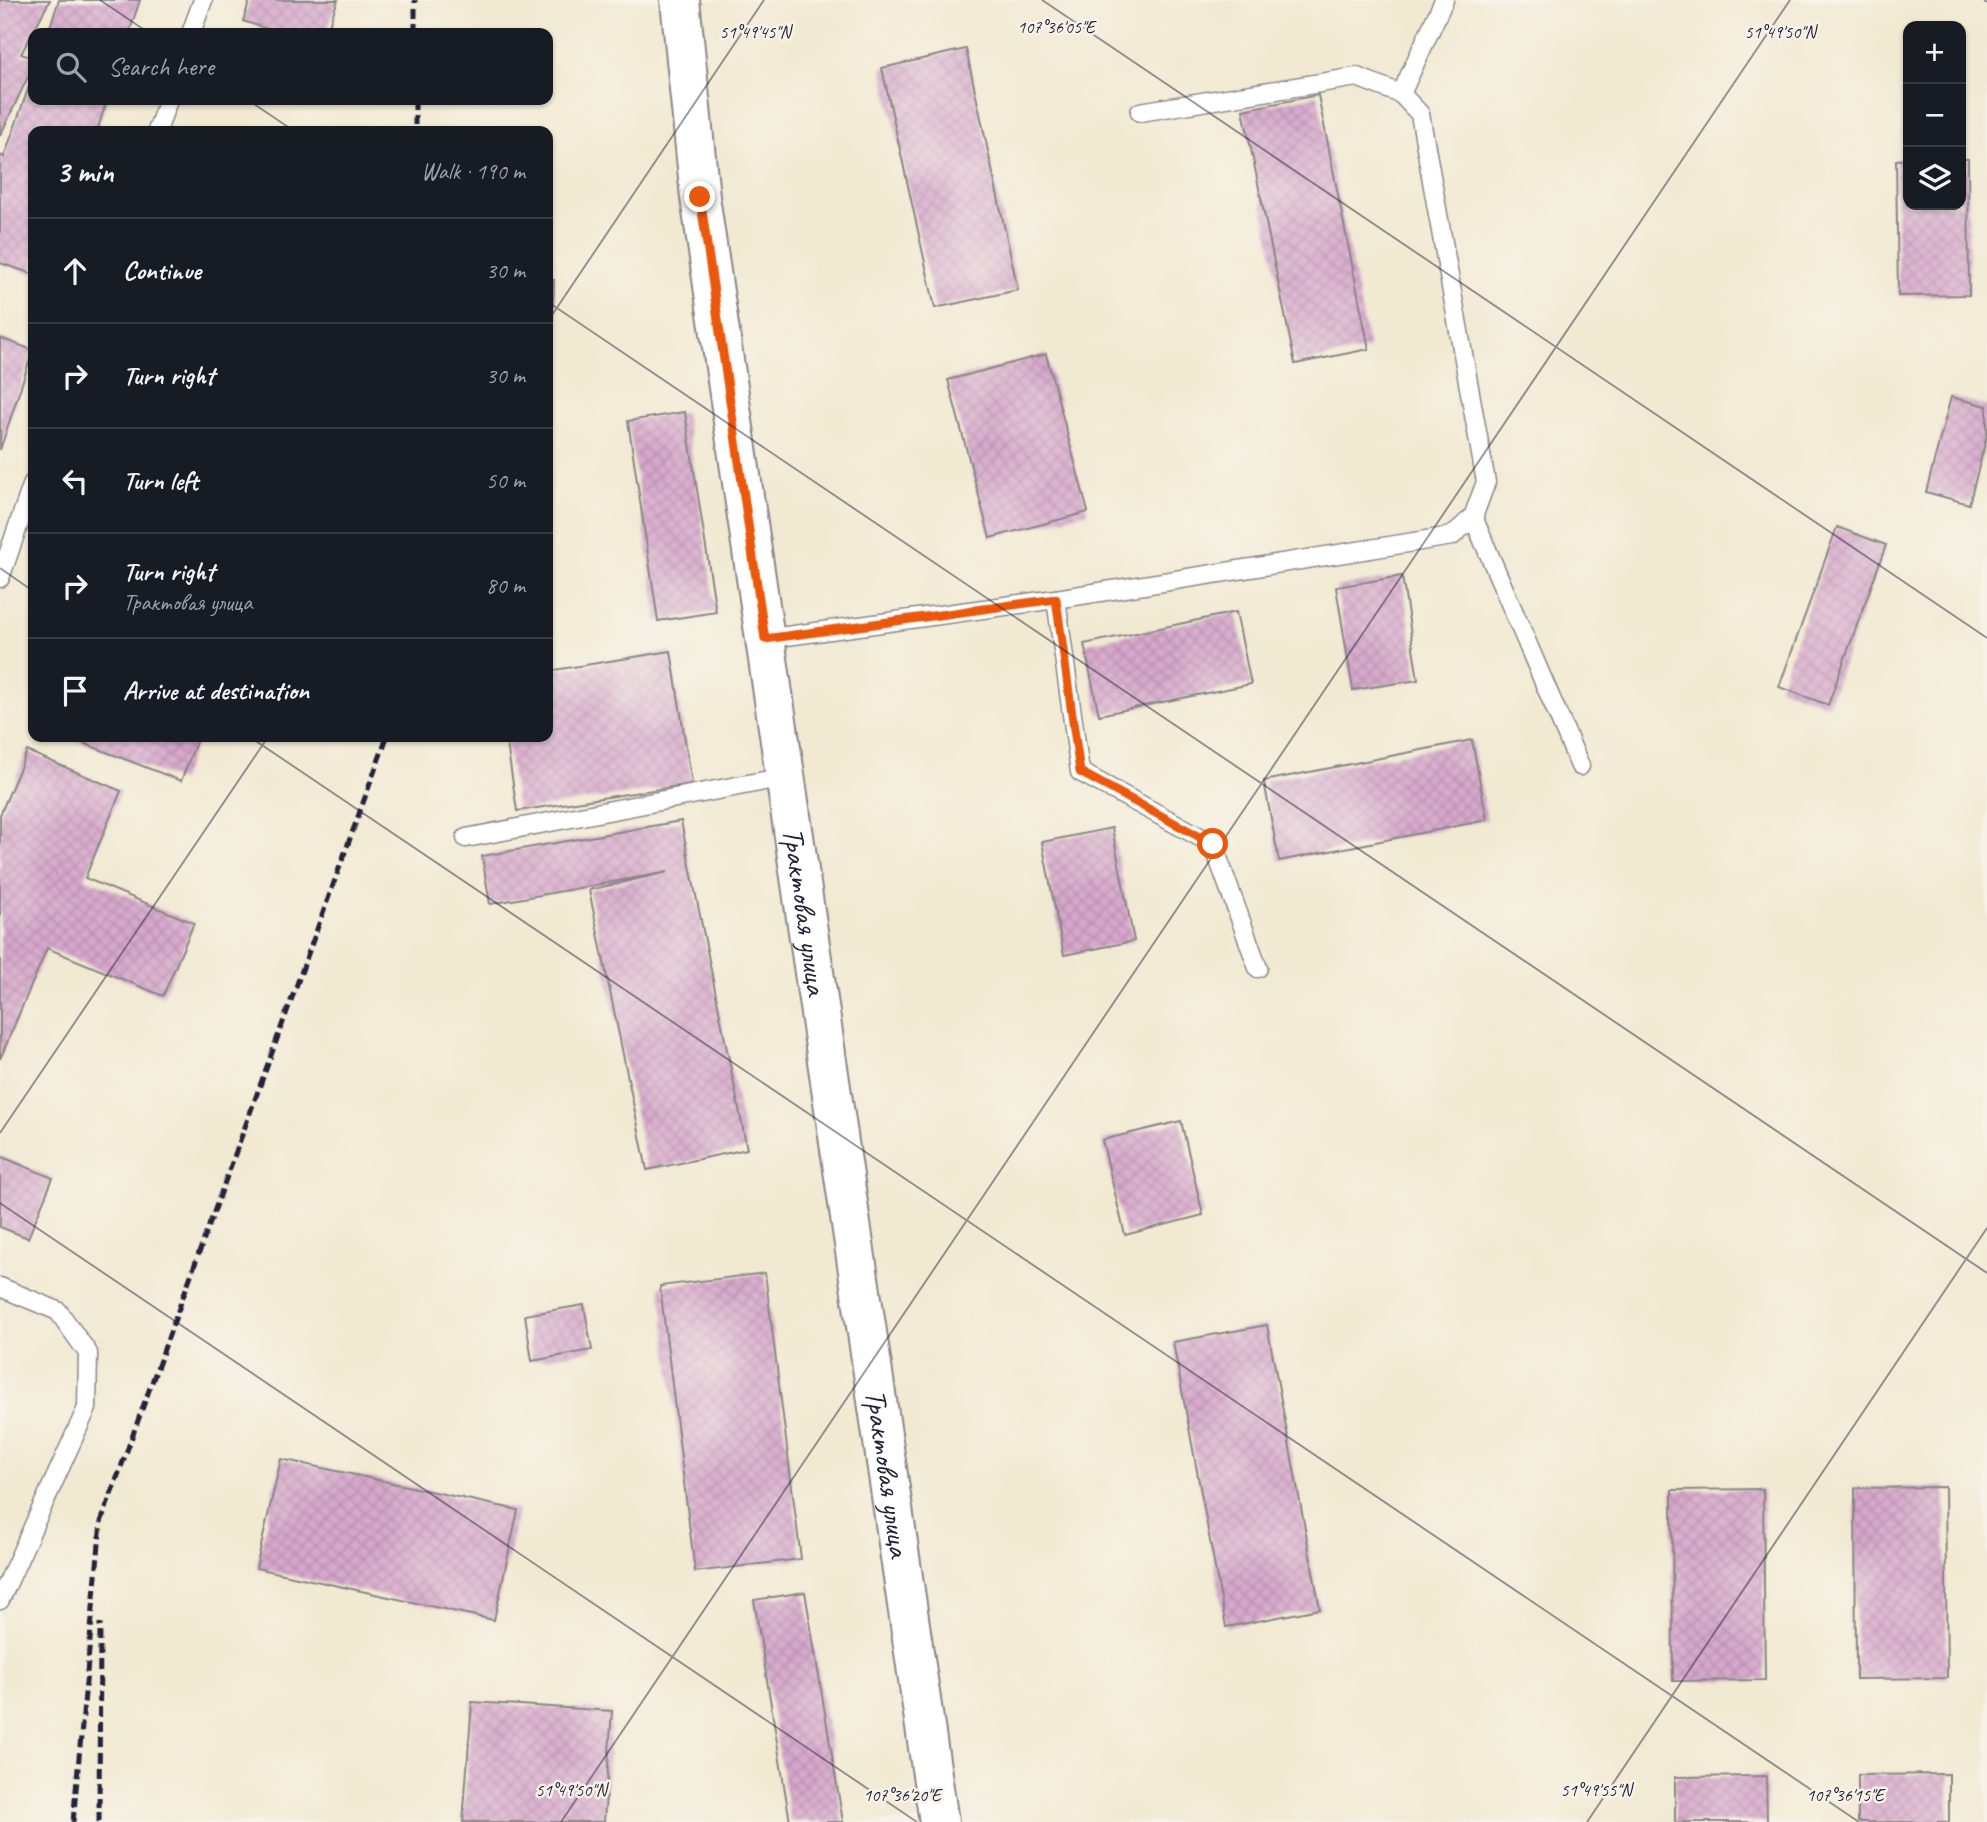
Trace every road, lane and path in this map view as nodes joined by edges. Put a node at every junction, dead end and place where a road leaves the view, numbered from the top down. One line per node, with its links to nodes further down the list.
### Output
1 (203, 0): 4 (lane)
2 (680, 0): 13 (main road, Трактовая улица)
3 (1444, 0): 5 (lane)
4 (193, 28)
5 (1401, 94): 7 (lane); 10 (lane)
6 (166, 105): 8 (lane)
7 (1140, 112)
8 (159, 126)
9 (28, 497): 11 (lane)
10 (1473, 517): 12 (lane); 14 (lane)
11 (0, 578)
12 (1056, 599): 13 (lane); 17 (lane)
13 (765, 639): 15 (main road, Трактовая улица)
14 (1580, 766)
15 (785, 777): 16 (lane); 20 (main road, Трактовая улица)
16 (466, 838)
17 (1258, 968)
18 (0, 1287): 19 (lane)
19 (0, 1600)
20 (939, 1822)

